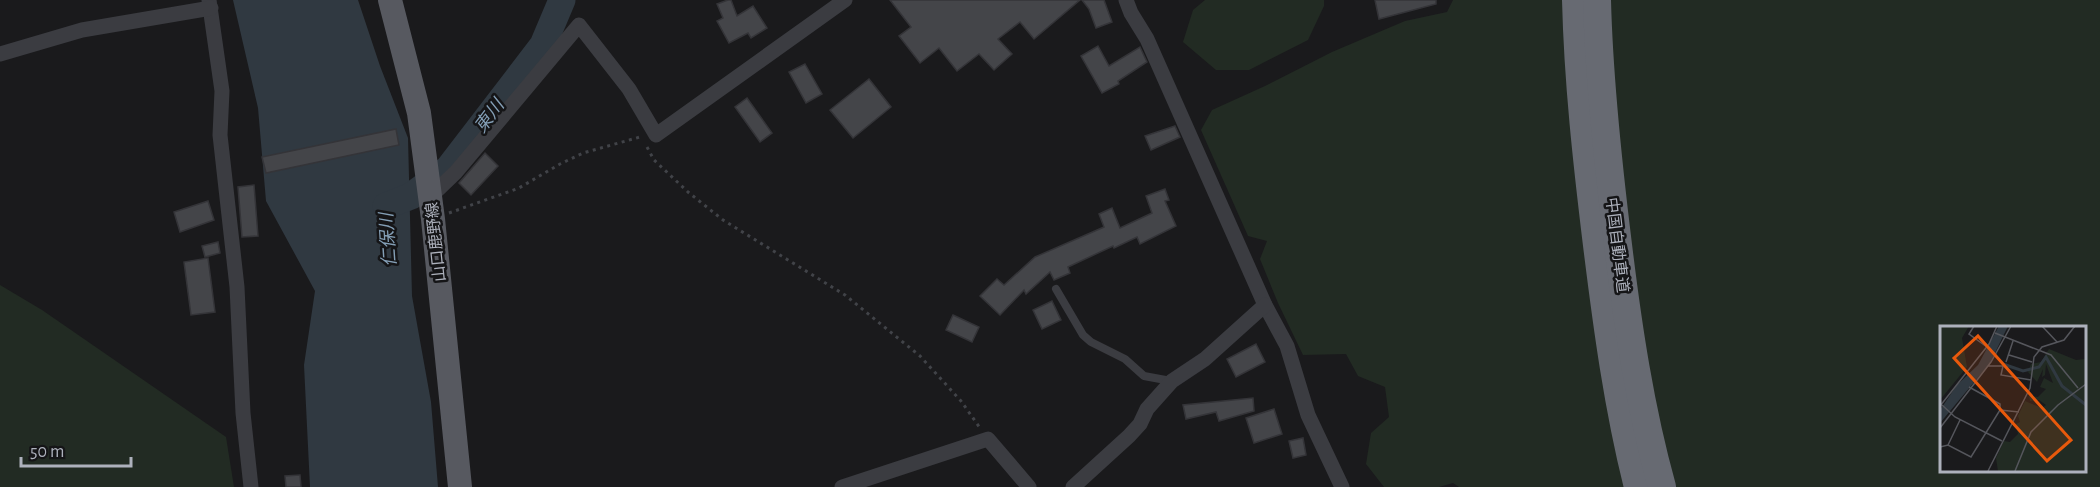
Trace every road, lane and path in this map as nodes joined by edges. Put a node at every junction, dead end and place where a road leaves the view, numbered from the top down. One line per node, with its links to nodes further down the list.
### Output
1 (390, 0): 10 (main road, 山口鹿野線)
2 (845, 0): 10 (street)
3 (1126, 0): 12 (street)
4 (1576, 0): 21 (highway, 中国自動車道)
5 (1597, 0): 22 (highway, 中国自動車道)
6 (210, 4): 7 (street); 15 (street)
7 (0, 54)
8 (642, 137): 10 (path)
9 (646, 145): 14 (path)
10 (430, 195): 16 (main road, 山口鹿野線)
11 (1056, 289): 13 (lane)
12 (1265, 305): 13 (street); 20 (street)
13 (1172, 381): 19 (street)
14 (988, 439): 17 (street); 18 (street)
15 (251, 487)
16 (460, 487)
17 (842, 487)
18 (1029, 487)
19 (1074, 487)
20 (1342, 487)
21 (1638, 487)
22 (1662, 487)

